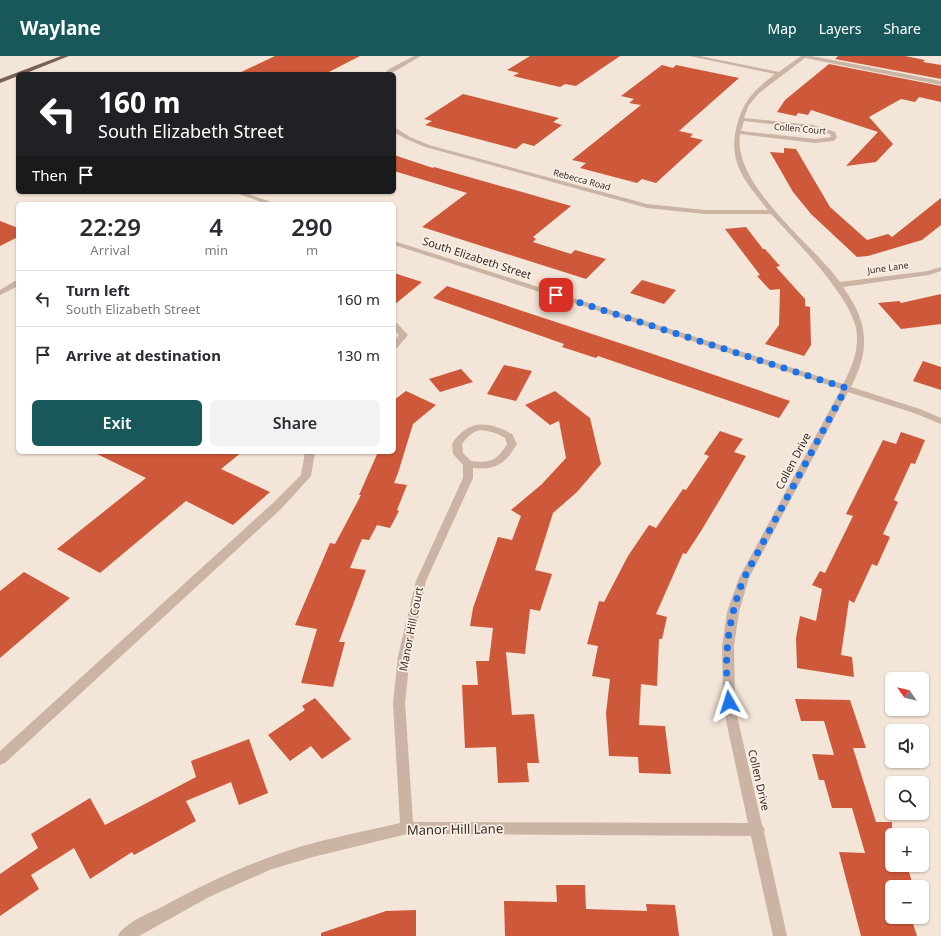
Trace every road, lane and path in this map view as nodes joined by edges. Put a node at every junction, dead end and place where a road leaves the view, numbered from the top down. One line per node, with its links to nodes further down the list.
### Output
1 (66, 56): 5 (main road)
2 (418, 56): 6 (street)
3 (692, 56): 7 (street)
4 (804, 56): 7 (street, Collen Drive); 10 (street)
5 (24, 72)
6 (388, 72)
7 (781, 74): 11 (street, Collen Drive)
8 (16, 75): 9 (main road)
9 (0, 81)
10 (941, 83)
11 (741, 119): 13 (street, Collen Drive); 13 (street, Collen Court)
12 (396, 130): 16 (street, Rebecca Road)
13 (737, 132): 16 (street, Collen Drive)
14 (242, 194): 15 (street)
15 (268, 202)
16 (773, 212): 20 (street, Collen Drive)
17 (396, 244): 24 (street, South Elizabeth Street)
18 (941, 269): 20 (street, June Lane)
19 (16, 284): 21 (street)
20 (837, 285): 24 (street, Collen Drive)
21 (0, 293)
22 (396, 327): 23 (street)
23 (396, 344)
24 (846, 388): 25 (street, South Elizabeth Street); 30 (street, Collen Drive)
25 (941, 421)
26 (310, 454): 28 (street)
27 (468, 464): 27 (street); 29 (street, Manor Hill Court)
28 (0, 759)
29 (407, 828): 30 (street, Manor Hill Lane); 31 (street, Manor Hill Lane)
30 (758, 830): 32 (street, Collen Drive)
31 (125, 936)
32 (780, 936)

